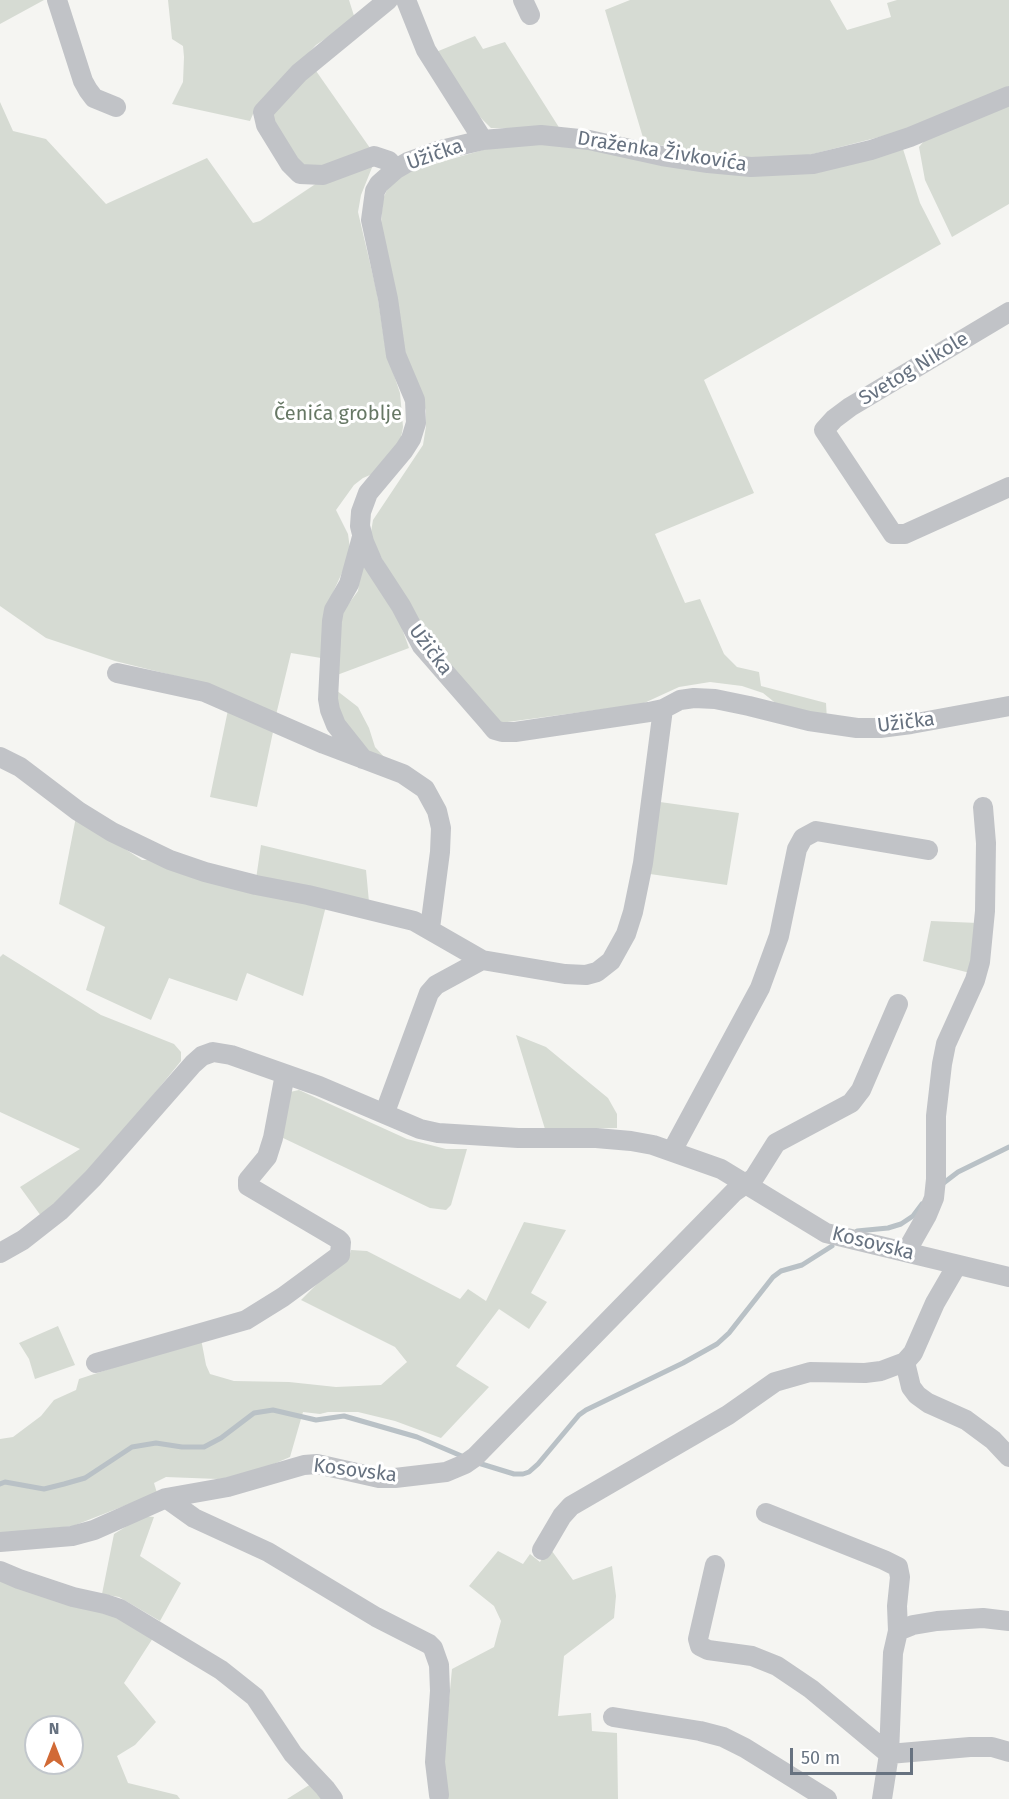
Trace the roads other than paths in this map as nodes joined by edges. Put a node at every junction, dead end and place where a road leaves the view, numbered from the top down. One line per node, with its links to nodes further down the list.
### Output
1 (57, 0): 5 (street)
2 (388, 0): 7 (street)
3 (406, 0): 6 (street)
4 (1009, 96): 6 (street, Draženka Živkovića)
5 (116, 107)
6 (483, 140): 7 (street, Užička)
7 (396, 169): 10 (street, Užička)
8 (1009, 312): 9 (street, Svetog Nikole)
9 (1009, 487)
10 (362, 537): 13 (street, Užička); 15 (street)
11 (117, 673): 15 (street)
12 (1009, 706): 13 (street, Užička)
13 (663, 709): 19 (street)
14 (0, 757): 18 (street)
15 (363, 759): 18 (street)
16 (983, 807): 26 (street)
17 (928, 850): 23 (street)
18 (430, 928): 19 (street)
19 (482, 960): 22 (street)
20 (898, 1004): 24 (street)
21 (285, 1074): 22 (street, Kosovska); 25 (street, Kosovska); 30 (street)
22 (385, 1112): 23 (street, Kosovska)
23 (672, 1151): 24 (street, Kosovska)
24 (748, 1184): 26 (street, Kosovska); 32 (street, Kosovska)
25 (2, 1248)
26 (906, 1252): 27 (street, Kosovska)
27 (957, 1264): 28 (street, Kosovska); 29 (street)
28 (1009, 1277)
29 (905, 1362): 31 (street); 35 (street)
30 (96, 1363)
31 (1009, 1456)
32 (166, 1498): 34 (street, Kosovska); 43 (street)
33 (766, 1513): 39 (street)
34 (0, 1542)
35 (542, 1550)
36 (715, 1565): 42 (street)
37 (0, 1571): 44 (street)
38 (1009, 1621): 39 (street)
39 (898, 1631): 42 (street)
40 (613, 1718): 45 (street)
41 (1009, 1752): 42 (street)
42 (889, 1754): 46 (street)
43 (439, 1795)
44 (333, 1799)
45 (827, 1799)
46 (882, 1799)

